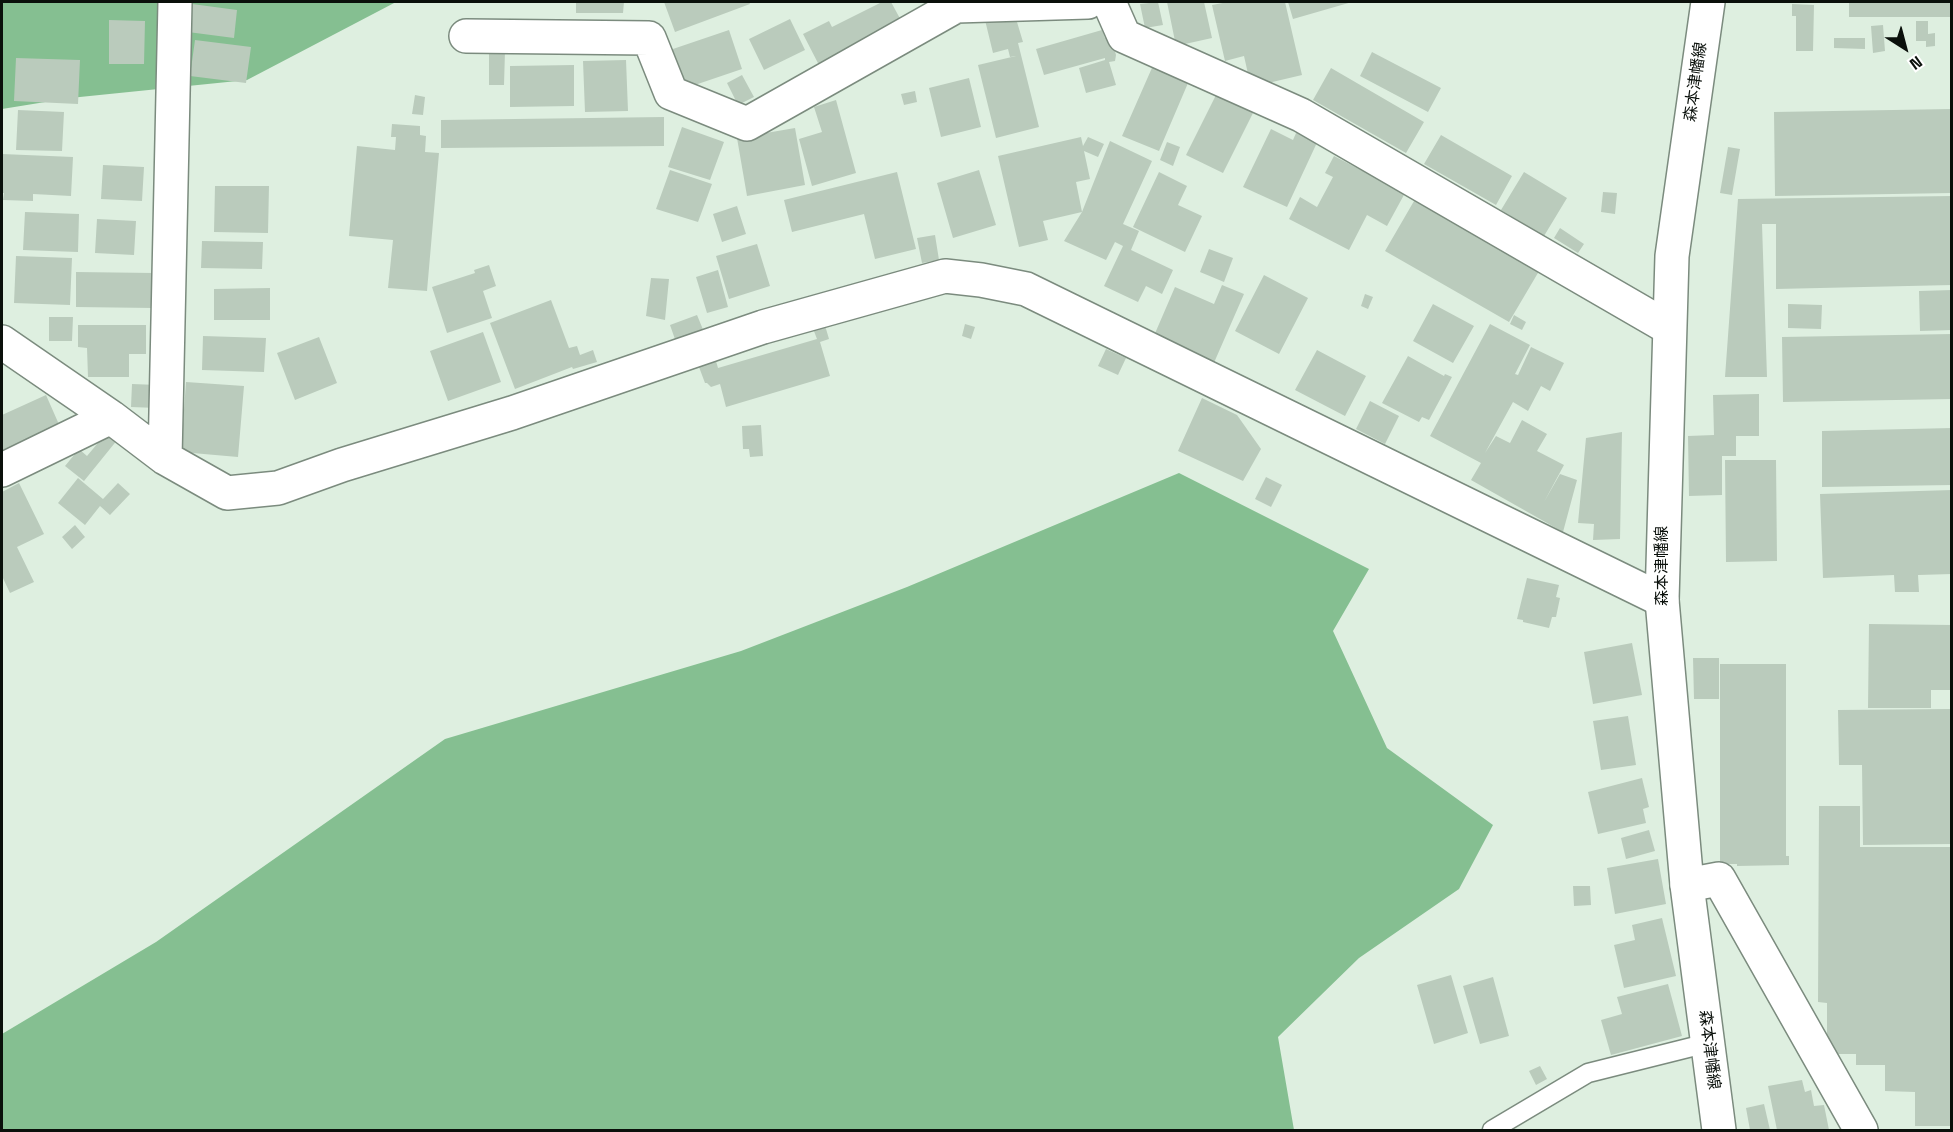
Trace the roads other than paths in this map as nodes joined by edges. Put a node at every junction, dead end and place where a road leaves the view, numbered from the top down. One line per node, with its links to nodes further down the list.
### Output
1 (175, 2): 9 (street)
2 (1088, 2): 5 (street)
3 (1109, 2): 6 (street)
4 (1708, 2): 6 (street, 森本津幡線)
5 (466, 36)
6 (1670, 328): 11 (street, 森本津幡線)
7 (2, 342): 8 (street)
8 (111, 417): 9 (street); 10 (street)
9 (165, 458): 11 (street)
10 (2, 470)
11 (1662, 600): 12 (street, 森本津幡線)
12 (1687, 885): 13 (street, 森本津幡線); 16 (street)
13 (1708, 1043): 14 (lane); 15 (street, 森本津幡線)
14 (1492, 1131)
15 (1719, 1131)
16 (1861, 1131)

